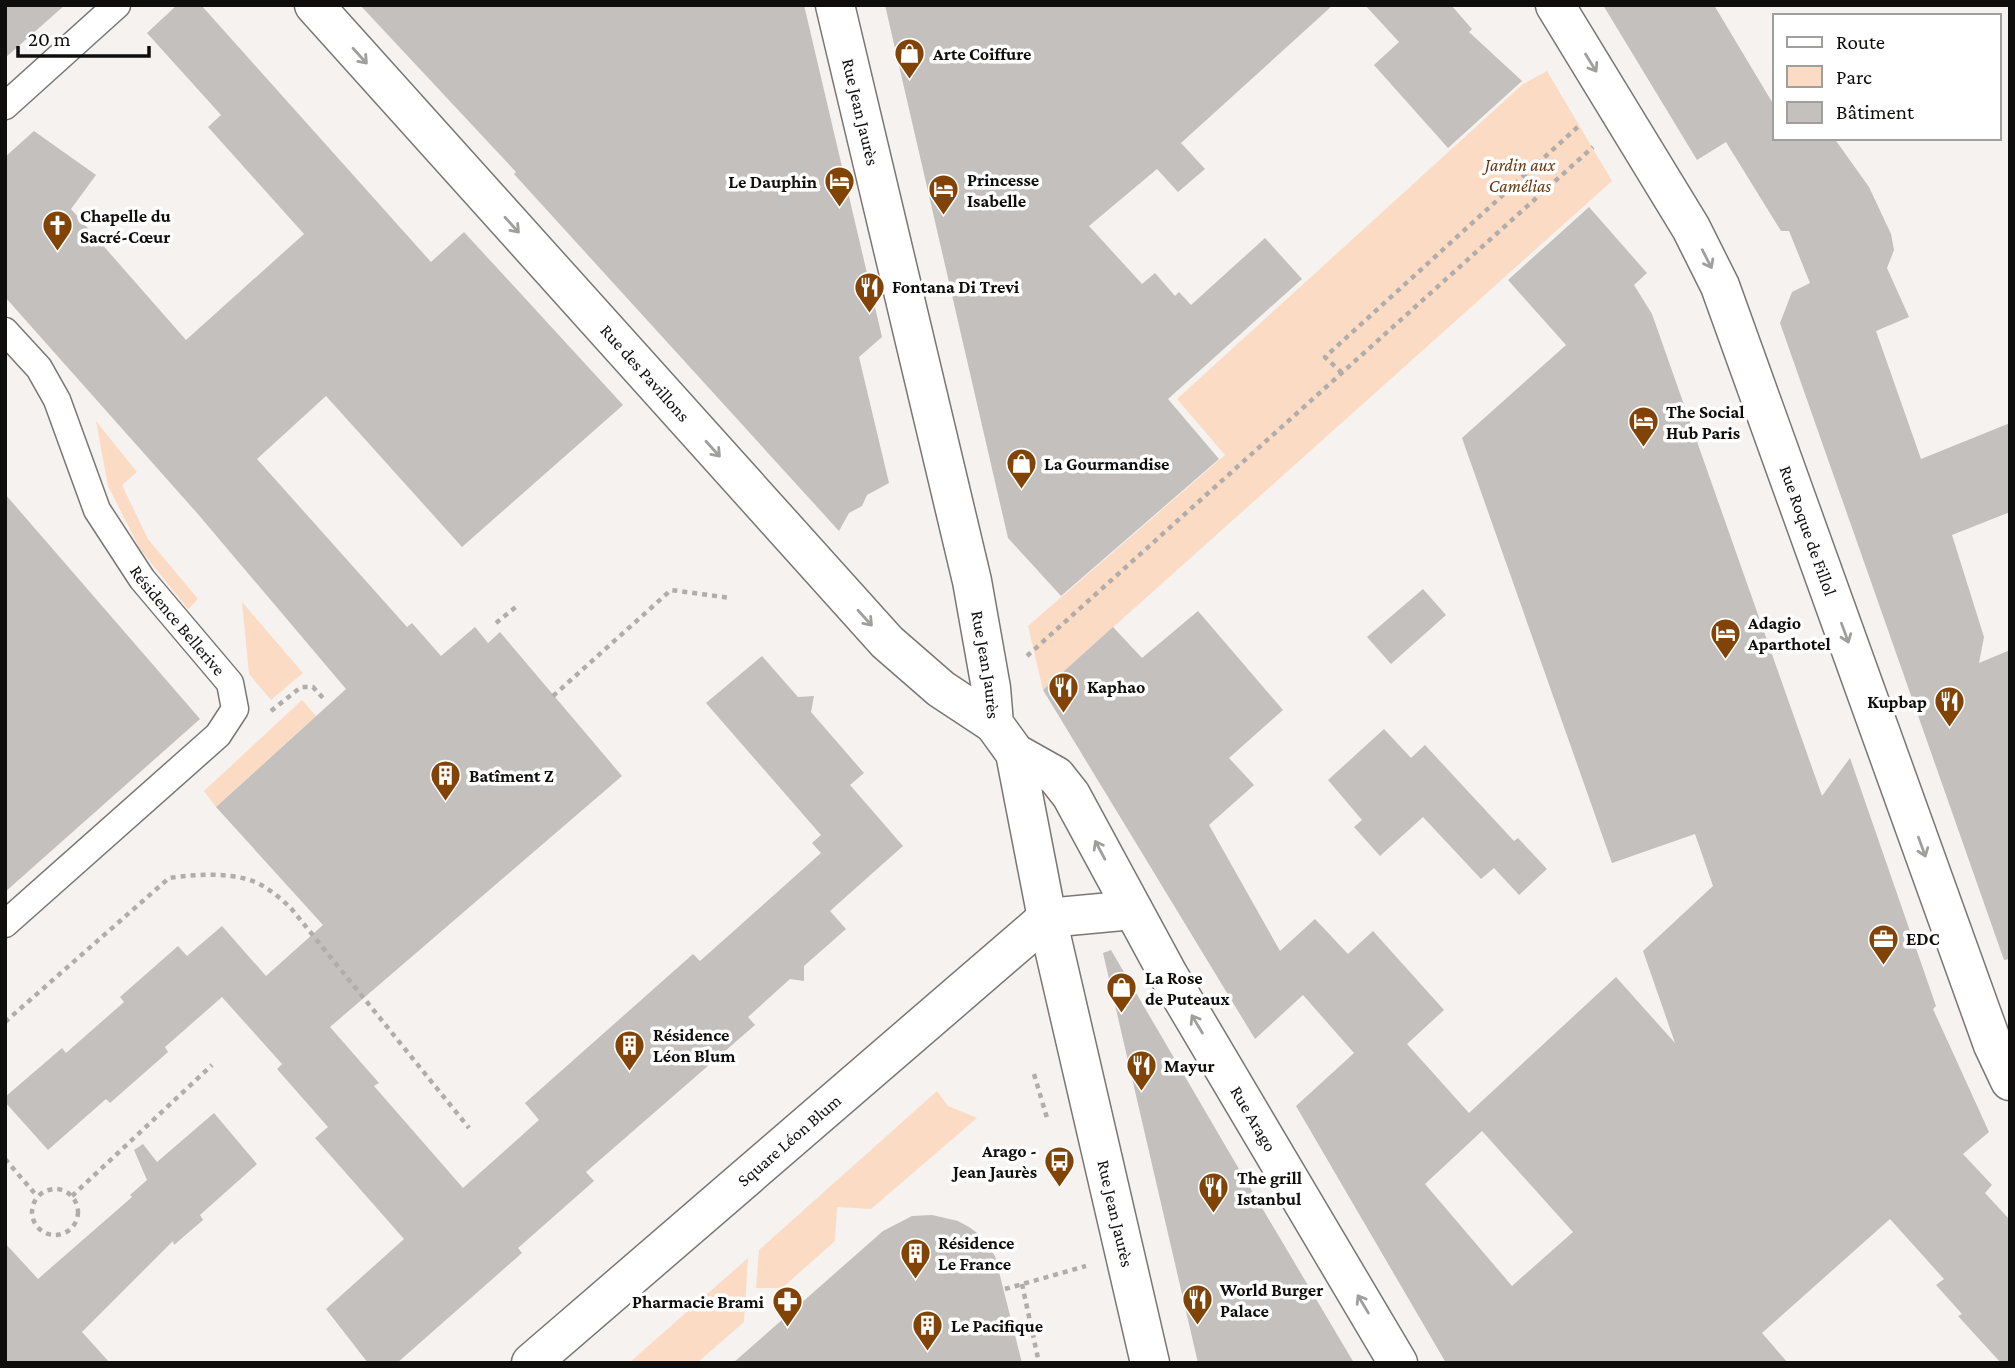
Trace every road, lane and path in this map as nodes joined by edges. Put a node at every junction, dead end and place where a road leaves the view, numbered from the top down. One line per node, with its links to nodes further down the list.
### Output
1 (117, 5): 5 (lane)
2 (314, 5): 15 (street, Rue des Pavillons, one-way to 15)
3 (835, 5): 15 (street, Rue Jean Jaurès)
4 (1555, 5): 6 (street, Rue Roque de Fillol, one-way to 6)
5 (5, 106)
6 (1616, 127): 8 (path); 8 (path); 20 (street, Rue Roque de Fillol, one-way to 20)
7 (5, 331): 14 (lane, Résidence Bellerive)
8 (1342, 373): 15 (path)
9 (731, 598): 12 (path)
10 (517, 606): 11 (path)
11 (496, 623)
12 (553, 696)
13 (323, 698): 14 (path)
14 (234, 709): 18 (lane)
15 (1000, 722): 16 (street, Rue Arago, one-way to 15); 17 (street, Rue Jean Jaurès)
16 (1133, 910): 17 (street); 33 (street, Rue Arago, one-way to 16)
17 (1047, 918): 30 (street, Square Léon Blum); 32 (street, Rue Jean Jaurès)
18 (5, 924)
19 (5, 1022): 23 (path)
20 (1999, 1027): 22 (street, Rue Roque de Fillol)
21 (212, 1065): 26 (path)
22 (2010, 1081)
23 (469, 1128)
24 (5, 1159): 25 (path)
25 (37, 1196): 26 (path); 26 (path)
26 (72, 1196)
27 (1090, 1265): 28 (path)
28 (1022, 1284): 29 (path); 31 (path)
29 (1005, 1289)
30 (531, 1363)
31 (1039, 1363)
32 (1150, 1363)
33 (1398, 1363)

